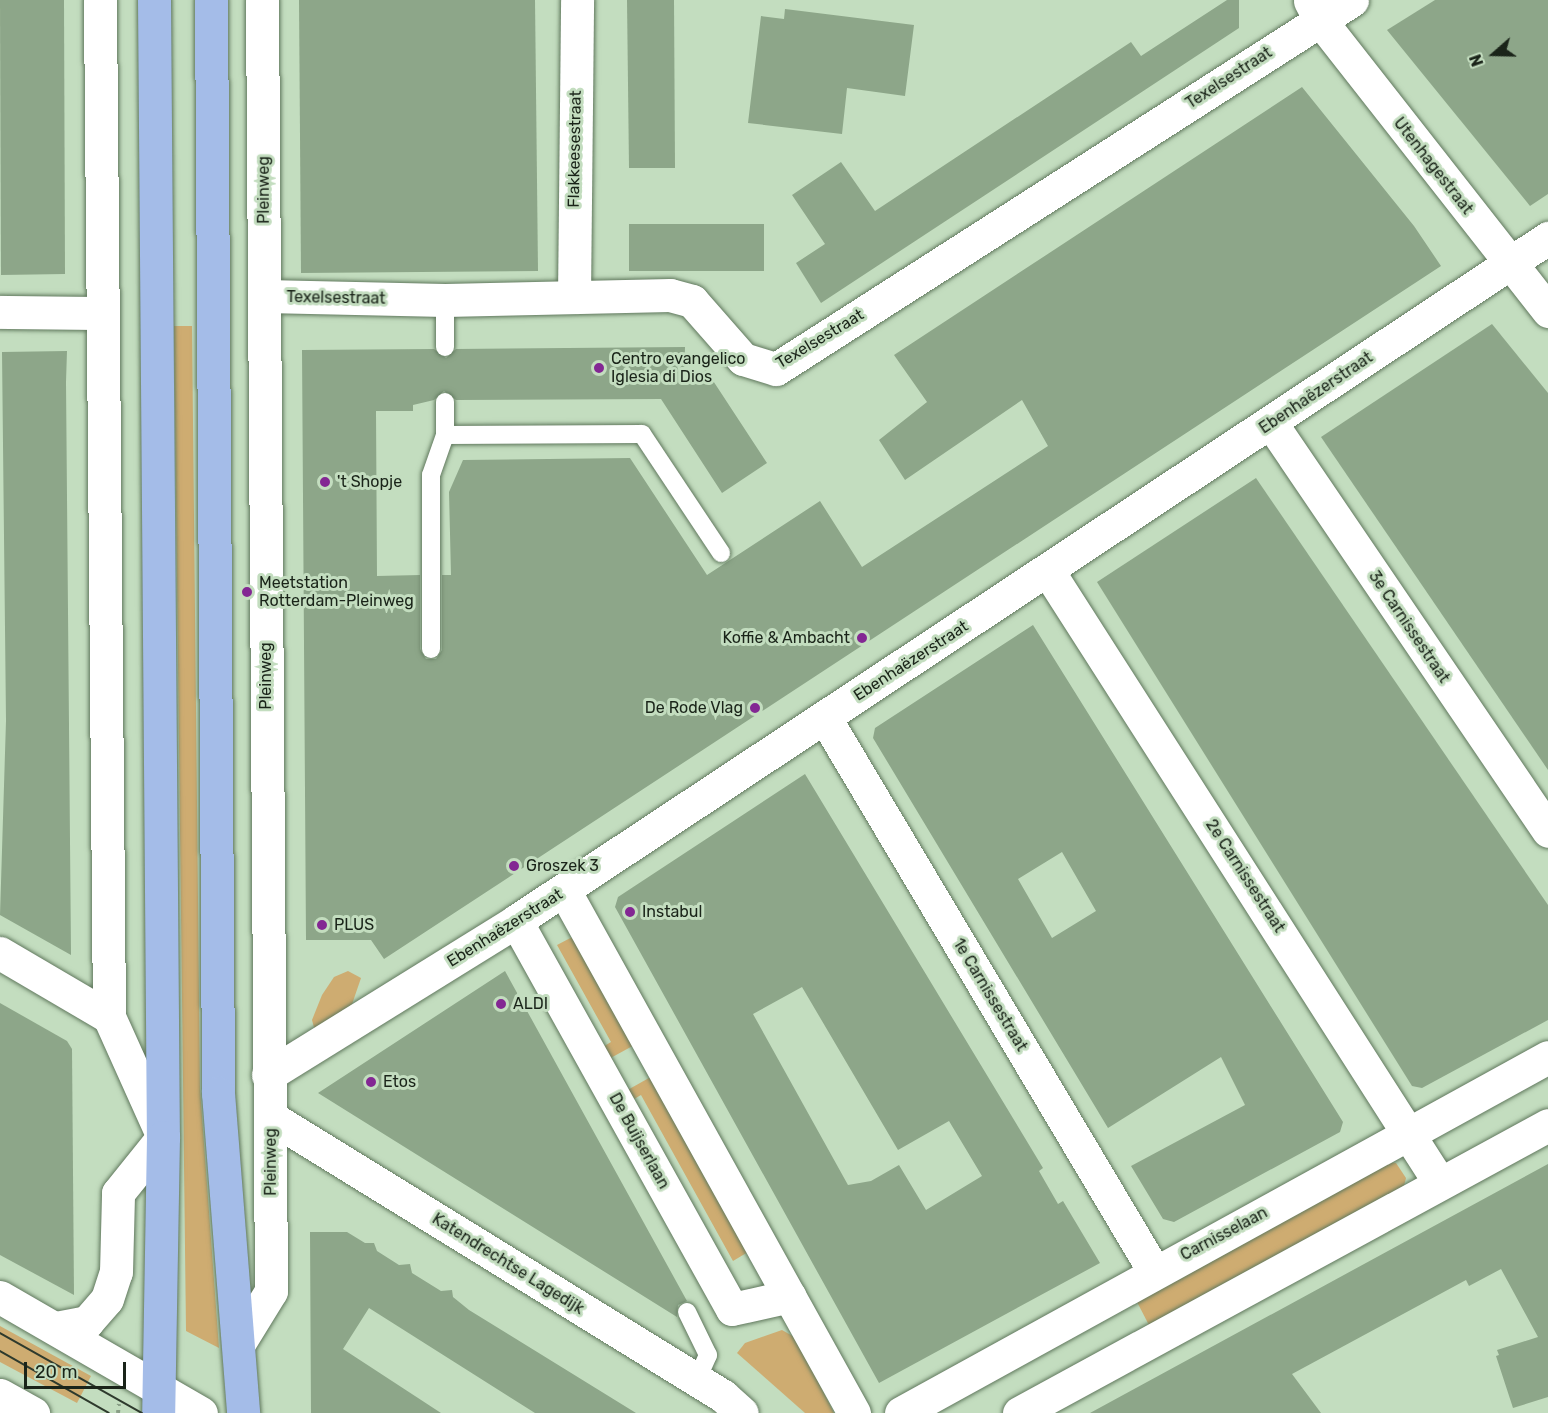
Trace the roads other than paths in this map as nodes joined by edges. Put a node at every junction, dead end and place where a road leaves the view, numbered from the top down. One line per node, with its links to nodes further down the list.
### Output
1 (100, 0): 15 (street)
2 (154, 0): 34 (main road)
3 (211, 0): 41 (main road)
4 (262, 0): 10 (street, Pleinweg)
5 (577, 0): 11 (street, Flakkeesestraat)
6 (1352, 0): 7 (street, Texelsestraat)
7 (1314, 10): 9 (street, Utenhagestraat); 11 (street, Texelsestraat)
8 (1548, 238): 9 (street, Ebenhaëzerstraat)
9 (1509, 263): 13 (street, Utenhagestraat); 18 (street, Ebenhaëzerstraat)
10 (265, 296): 12 (street, Texelsestraat); 30 (street, Pleinweg)
11 (574, 297): 12 (street, Texelsestraat)
12 (445, 300): 16 (lane)
13 (1548, 311)
14 (0, 312): 15 (street)
15 (101, 313): 28 (street)
16 (445, 347)
17 (445, 402): 19 (lane)
18 (1271, 423): 21 (street, Ebenhaëzerstraat); 24 (street, 3e Carnissestraat)
19 (445, 435): 20 (lane); 22 (lane)
20 (721, 553)
21 (1048, 571): 23 (street, Ebenhaëzerstraat); 33 (street, 2e Carnissestraat)
22 (431, 649)
23 (825, 718): 25 (street, Ebenhaëzerstraat); 36 (street, 1e Carnissestraat)
24 (1548, 831)
25 (564, 890): 26 (street, Ebenhaëzerstraat); 37 (street)
26 (516, 921): 30 (street, Ebenhaëzerstraat); 37 (street, De Buijserlaan)
27 (0, 953): 28 (street)
28 (109, 1017): 34 (street)
29 (1548, 1057): 33 (street, Carnisselaan)
30 (268, 1076): 31 (street, Pleinweg)
31 (272, 1118): 41 (street, Pleinweg); 42 (street, Katendrechtse Lagedijk)
32 (1548, 1125): 35 (street)
33 (1411, 1134): 35 (street, 2e Carnissestraat); 36 (street, Carnisselaan)
34 (162, 1137): 40 (street); 44 (main road)
35 (1439, 1182): 51 (street)
36 (1154, 1271): 50 (street, Carnisselaan)
37 (790, 1296): 49 (street)
38 (0, 1297): 40 (street)
39 (687, 1312): 42 (lane)
40 (56, 1328): 44 (street)
41 (239, 1343): 47 (main road)
42 (697, 1380): 48 (street, Katendrechtse Lagedijk)
43 (0, 1395): 45 (street)
44 (159, 1401): 46 (street)
45 (33, 1413)
46 (201, 1413)
47 (243, 1413)
48 (742, 1413)
49 (854, 1413)
50 (901, 1413)
51 (1018, 1413)

